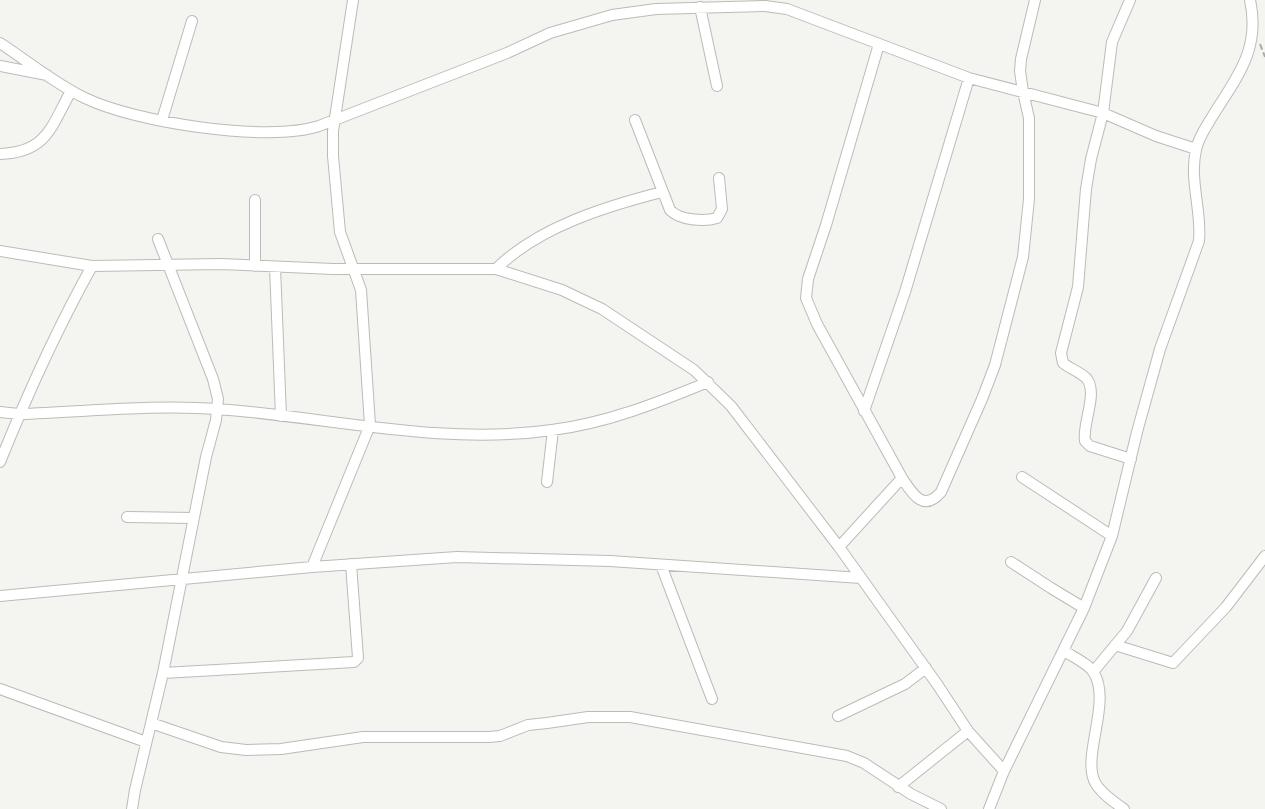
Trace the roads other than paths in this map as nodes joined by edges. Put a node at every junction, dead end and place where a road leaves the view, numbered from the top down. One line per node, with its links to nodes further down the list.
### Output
1 (353, 0): 18 (street)
2 (1035, 0): 16 (street)
3 (1130, 0): 17 (street)
4 (1250, 0): 21 (street)
5 (764, 3): 6 (street); 7 (street)
6 (788, 5): 10 (street)
7 (700, 7): 14 (street); 18 (street)
8 (192, 21): 19 (street)
9 (0, 43): 12 (street)
10 (879, 44): 13 (street); 36 (street)
11 (0, 66): 12 (street)
12 (50, 75): 15 (street)
13 (969, 78): 16 (street); 36 (street)
14 (717, 86)
15 (71, 91): 19 (street); 22 (street)
16 (1023, 92): 17 (street); 45 (street)
17 (1103, 113): 21 (street); 42 (street)
18 (335, 119): 19 (street); 32 (street)
19 (162, 120)
20 (635, 120): 24 (street)
21 (1196, 149): 42 (street)
22 (0, 154)
23 (719, 178): 24 (street)
24 (663, 192): 33 (street)
25 (255, 200): 30 (street)
26 (158, 239): 28 (street)
27 (0, 251): 29 (street)
28 (167, 265): 29 (street); 30 (street); 35 (street)
29 (92, 266): 38 (street)
30 (255, 266): 31 (street)
31 (275, 267): 32 (street); 39 (street)
32 (355, 269): 33 (street); 40 (street)
33 (496, 269): 34 (street)
34 (708, 382): 41 (street); 50 (street)
35 (218, 409): 38 (street); 39 (street); 48 (street)
36 (864, 411): 45 (street)
37 (0, 412): 38 (street)
38 (19, 414): 43 (street)
39 (281, 416): 40 (street)
40 (370, 425): 41 (street); 55 (street)
41 (553, 430): 46 (street)
42 (1131, 459): 49 (street)
43 (0, 462)
44 (1022, 477): 49 (street)
45 (903, 478): 50 (street)
46 (547, 482)
47 (127, 518): 48 (street)
48 (194, 518): 58 (street)
49 (1112, 536): 60 (street)
50 (839, 547): 56 (street)
51 (1265, 556): 61 (street)
52 (1011, 562): 60 (street)
53 (351, 564): 54 (street); 55 (street); 65 (street)
54 (661, 565): 56 (street); 67 (street)
55 (312, 567): 58 (street)
56 (861, 578): 63 (street)
57 (1156, 578): 61 (street)
58 (183, 579): 59 (street); 65 (street)
59 (0, 596)
60 (1084, 608): 62 (street)
61 (1115, 645): 64 (street)
62 (1064, 651): 64 (street); 72 (street)
63 (926, 669): 68 (street); 70 (street)
64 (1094, 672): 77 (street)
65 (163, 673): 69 (street)
66 (0, 689): 71 (street)
67 (712, 699)
68 (838, 716)
69 (151, 723): 71 (street); 73 (street)
70 (968, 731): 72 (street); 73 (street)
71 (146, 742): 74 (street)
72 (1004, 771): 76 (street)
73 (898, 787): 75 (street)
74 (132, 809)
75 (941, 809)
76 (989, 809)
77 (1124, 809)

